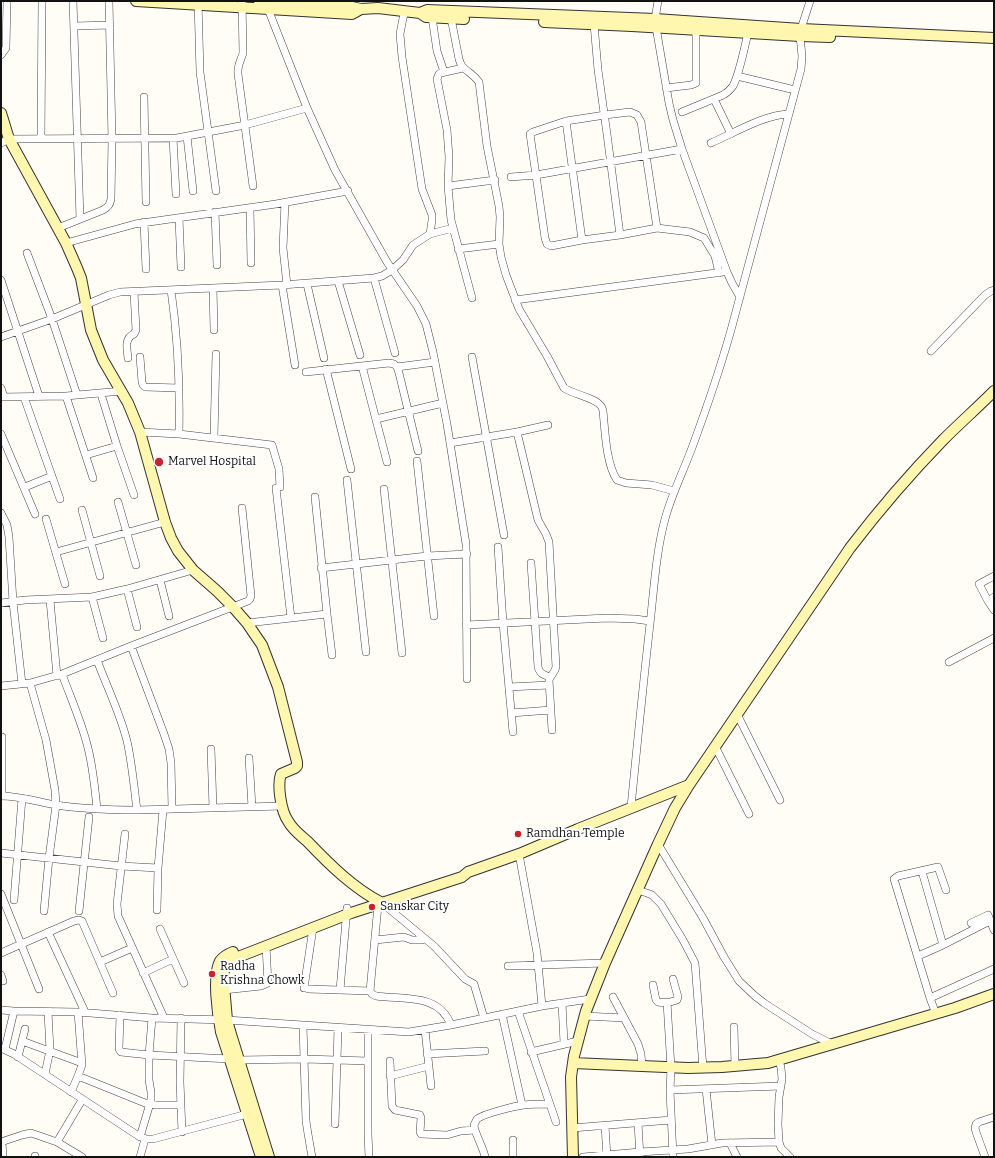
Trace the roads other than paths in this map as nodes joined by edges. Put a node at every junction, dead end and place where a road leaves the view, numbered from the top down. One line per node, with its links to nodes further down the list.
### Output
1 (6, 1): 27 (street)
2 (42, 1): 48 (street)
3 (73, 1): 21 (street)
4 (109, 1): 20 (street)
5 (136, 1): 9 (street)
6 (259, 1): 10 (street)
7 (658, 1): 18 (street)
8 (810, 1): 23 (street)
9 (198, 3): 11 (street); 42 (street)
10 (340, 3): 13 (street)
11 (242, 5): 12 (street); 41 (street)
12 (268, 9): 13 (street); 35 (street)
13 (361, 9): 14 (street)
14 (400, 11): 15 (street); 75 (street)
15 (420, 13): 16 (street); 18 (street)
16 (432, 17): 17 (street); 29 (street)
17 (451, 18): 19 (street); 28 (street)
18 (656, 23): 19 (street); 22 (street); 23 (street); 31 (street)
19 (594, 24): 39 (street)
20 (110, 25): 21 (street); 50 (street)
21 (74, 26): 49 (street)
22 (696, 30): 24 (street); 31 (street)
23 (801, 32): 24 (street); 25 (street); 26 (street); 32 (street)
24 (748, 33): 30 (street)
25 (994, 38)
26 (994, 44)
27 (1, 55)
28 (463, 68): 29 (street); 58 (street)
29 (444, 72): 60 (street)
30 (737, 76): 32 (street); 34 (street)
31 (666, 88): 52 (street)
32 (795, 90): 38 (street)
33 (144, 97): 46 (street)
34 (714, 99): 36 (street); 43 (street)
35 (307, 108): 41 (street); 63 (street)
36 (682, 112)
37 (1, 113): 45 (street)
38 (788, 114): 43 (street); 98 (street)
39 (605, 115): 40 (street); 53 (street); 54 (street)
40 (566, 121): 55 (street); 56 (street)
41 (245, 125): 42 (street); 59 (street)
42 (208, 132): 44 (street); 62 (street)
43 (731, 134): 51 (street)
44 (187, 136): 47 (street); 61 (street)
45 (5, 138): 48 (street); 72 (street)
46 (145, 138): 47 (street); 50 (street); 65 (street)
47 (173, 138): 64 (street)
48 (41, 139): 49 (street)
49 (77, 139): 50 (street); 70 (street)
50 (112, 139): 70 (street)
51 (711, 143)
52 (682, 149): 53 (street); 87 (street)
53 (646, 156): 54 (street); 74 (street)
54 (610, 162): 55 (street); 76 (street)
55 (573, 168): 56 (street); 77 (street)
56 (536, 175): 57 (street); 77 (street)
57 (511, 177)
58 (495, 180): 60 (street); 79 (street)
59 (253, 186)
60 (448, 186): 73 (street)
61 (193, 190)
62 (216, 191)
63 (348, 191): 66 (street); 86 (street)
64 (176, 194)
65 (146, 202)
66 (285, 202): 67 (street); 93 (street)
67 (250, 208): 68 (street); 82 (street)
68 (215, 212): 69 (street); 83 (street)
69 (179, 218): 71 (street); 84 (street)
70 (80, 219): 72 (street)
71 (144, 222): 78 (street); 85 (street)
72 (58, 228): 78 (street)
73 (453, 228): 75 (street); 80 (street)
74 (657, 228): 76 (street); 88 (street)
75 (430, 234): 86 (street)
76 (620, 235): 77 (street)
77 (582, 240)
78 (66, 243): 101 (street)
79 (499, 244): 80 (street); 100 (street)
80 (458, 249): 99 (street)
81 (27, 252): 102 (street)
82 (251, 263)
83 (217, 265)
84 (180, 267)
85 (146, 269)
86 (392, 270): 89 (street); 114 (street)
87 (727, 272): 88 (street); 98 (street)
88 (719, 273): 100 (street)
89 (374, 278): 91 (street); 107 (street)
90 (1, 280): 104 (street)
91 (338, 281): 92 (street); 109 (street)
92 (307, 284): 93 (street); 113 (street)
93 (284, 285): 94 (street); 115 (street)
94 (213, 288): 95 (street); 103 (street)
95 (172, 290): 97 (street); 121 (street)
96 (994, 290): 106 (street)
97 (134, 292): 101 (street); 112 (street)
98 (740, 297): 152 (street)
99 (472, 298)
100 (515, 300): 152 (street)
101 (86, 305): 102 (street); 122 (street)
102 (52, 319): 104 (street); 125 (street)
103 (214, 330)
104 (18, 332): 105 (street); 126 (street)
105 (1, 337)
106 (931, 351)
107 (395, 353)
108 (216, 354): 138 (street)
109 (360, 355)
110 (140, 357): 121 (street)
111 (472, 357): 139 (street)
112 (128, 358)
113 (324, 358)
114 (435, 362): 117 (street); 130 (street)
115 (295, 365)
116 (362, 366): 117 (street); 118 (street); 132 (street)
117 (397, 367): 131 (street)
118 (326, 370): 119 (street); 146 (street)
119 (306, 372)
120 (1, 388): 128 (street)
121 (179, 388): 137 (street)
122 (122, 391): 124 (street); 134 (street)
123 (994, 391): 216 (street)
124 (101, 394): 125 (street); 141 (street)
125 (77, 395): 127 (street)
126 (39, 396): 127 (street); 129 (street)
127 (66, 396): 143 (street)
128 (3, 397): 129 (street)
129 (24, 397): 147 (street)
130 (443, 403): 131 (street); 140 (street)
131 (408, 411): 132 (street); 142 (street)
132 (376, 419): 145 (street)
133 (548, 425): 135 (street)
134 (140, 432): 137 (street); 162 (street)
135 (517, 432): 139 (street); 192 (street)
136 (1, 434): 150 (street)
137 (179, 434): 138 (street)
138 (214, 438): 191 (street)
139 (486, 438): 140 (street); 164 (street)
140 (450, 443): 168 (street)
141 (117, 446): 143 (street); 153 (street)
142 (418, 451)
143 (86, 455): 148 (street)
144 (417, 461): 169 (street)
145 (387, 462)
146 (351, 468)
147 (52, 476): 150 (street); 155 (street)
148 (93, 478)
149 (347, 480): 172 (street)
150 (24, 487): 160 (street)
151 (384, 489): 170 (street)
152 (674, 491): 194 (street)
153 (134, 495)
154 (314, 497): 174 (street)
155 (60, 499)
156 (118, 502): 163 (street)
157 (242, 508): 186 (street)
158 (82, 510): 165 (street)
159 (1, 513): 184 (street)
160 (36, 514)
161 (46, 519): 167 (street)
162 (165, 522): 163 (street); 175 (street)
163 (126, 532): 165 (street); 173 (street)
164 (504, 535)
165 (90, 542): 167 (street); 176 (street)
166 (498, 547): 196 (street)
167 (56, 552): 179 (street)
168 (467, 554): 169 (street); 197 (street)
169 (427, 556): 170 (street); 190 (street)
170 (392, 560): 172 (street); 203 (street)
171 (531, 563): 193 (street)
172 (356, 564): 174 (street); 202 (street)
173 (136, 565)
174 (322, 568): 188 (street)
175 (193, 570): 178 (street); 186 (street)
176 (100, 576)
177 (994, 576): 182 (street)
178 (160, 580): 180 (street); 189 (street)
179 (65, 584)
180 (127, 589): 181 (street); 198 (street)
181 (92, 597): 183 (street); 199 (street)
182 (991, 599): 187 (street)
183 (50, 600): 184 (street); 207 (street)
184 (13, 602): 185 (street); 210 (street)
185 (1, 603)
186 (233, 607): 195 (street); 201 (street)
187 (994, 610)
188 (327, 614): 191 (street); 204 (street)
189 (169, 616)
190 (434, 616)
191 (291, 618): 195 (street)
192 (554, 620): 193 (street); 194 (street); 208 (street)
193 (534, 621): 196 (street); 208 (street)
194 (650, 621): 231 (street)
195 (247, 623): 229 (street)
196 (503, 623): 197 (street); 213 (street)
197 (466, 625): 209 (street)
198 (137, 627)
199 (103, 638)
200 (994, 638): 206 (street)
201 (131, 646): 205 (street); 234 (street)
202 (366, 652)
203 (402, 653)
204 (332, 655)
205 (97, 660): 207 (street); 235 (street)
206 (948, 662)
207 (60, 675): 210 (street); 233 (street)
208 (550, 677): 211 (street)
209 (467, 680)
210 (26, 683): 212 (street); 228 (street)
211 (549, 685): 213 (street); 214 (street)
212 (1, 686)
213 (508, 687): 215 (street)
214 (550, 710): 215 (street); 217 (street)
215 (511, 713): 218 (street)
216 (737, 714): 220 (street); 227 (street)
217 (552, 730)
218 (513, 732)
219 (2, 737): 222 (street)
220 (715, 746): 224 (street); 237 (street)
221 (210, 749): 232 (street)
222 (2, 752): 225 (street)
223 (250, 758): 230 (street)
224 (689, 785): 231 (street); 240 (street)
225 (1, 796): 226 (street)
226 (22, 798): 228 (street); 243 (street)
227 (780, 800)
228 (56, 805): 233 (street); 244 (street)
229 (282, 806): 230 (street); 253 (street)
230 (252, 807): 232 (street)
231 (631, 807): 242 (street)
232 (213, 808): 234 (street)
233 (97, 809): 235 (street)
234 (172, 809): 236 (street)
235 (137, 810): 236 (street)
236 (163, 810): 247 (street)
237 (749, 814)
238 (89, 818): 245 (street)
239 (125, 834): 246 (street)
240 (658, 844): 249 (street); 319 (street)
241 (1, 853): 243 (street)
242 (519, 854): 253 (street); 275 (street)
243 (17, 855): 244 (street); 252 (street)
244 (49, 858): 245 (street); 255 (street)
245 (84, 862): 246 (street); 256 (street)
246 (121, 866): 247 (street); 269 (street)
247 (158, 868): 254 (street)
248 (923, 876): 267 (street)
249 (637, 890): 274 (street); 340 (street)
250 (946, 890): 271 (street)
251 (1, 894): 266 (street)
252 (14, 900)
253 (378, 902): 257 (street); 264 (street); 265 (street)
254 (156, 910)
255 (44, 911)
256 (79, 911)
257 (347, 912): 260 (street); 284 (street); 308 (street)
258 (990, 921): 259 (street); 262 (street); 267 (street)
259 (971, 923)
260 (313, 928): 268 (street); 284 (street)
261 (160, 929): 272 (street)
262 (994, 930)
263 (48, 932): 266 (street); 273 (street); 298 (street)
264 (424, 938): 265 (street); 306 (street)
265 (375, 940): 285 (street)
266 (20, 944): 270 (street); 282 (street)
267 (943, 945): 271 (street)
268 (266, 946): 283 (street); 283 (street)
269 (132, 948): 273 (street); 278 (street)
270 (1, 953)
271 (918, 956): 289 (street)
272 (173, 960): 278 (street); 280 (street)
273 (100, 962): 286 (street)
274 (605, 963): 275 (street); 290 (street)
275 (539, 965): 276 (street); 293 (street)
276 (508, 966)
277 (994, 969): 289 (street)
278 (143, 973): 304 (street)
279 (673, 979): 291 (street)
280 (184, 983)
281 (653, 985): 291 (street)
282 (39, 989)
283 (224, 990): 308 (street)
284 (340, 990): 285 (street)
285 (370, 991): 309 (street)
286 (113, 993)
287 (994, 994): 300 (street)
288 (613, 997): 307 (street)
289 (930, 998): 300 (street)
290 (590, 999): 292 (street); 302 (street)
291 (667, 1002): 339 (street)
292 (562, 1003): 293 (street); 318 (street)
293 (542, 1006): 296 (street)
294 (1, 1010): 295 (street)
295 (14, 1011): 297 (street); 320 (street)
296 (518, 1011): 299 (street); 323 (street)
297 (48, 1012): 298 (street); 321 (street)
298 (82, 1012): 301 (street); 334 (street)
299 (502, 1014): 306 (street); 353 (street)
300 (936, 1014): 319 (street)
301 (120, 1015): 303 (street); 325 (street)
302 (585, 1016): 307 (street); 317 (street)
303 (152, 1018): 304 (street); 325 (street)
304 (164, 1018): 305 (street)
305 (181, 1018): 308 (street); 326 (street)
306 (484, 1018): 309 (street)
307 (624, 1018): 337 (street)
308 (223, 1020): 310 (street); 328 (street)
309 (451, 1025): 315 (street)
310 (303, 1026): 312 (street); 329 (street)
311 (734, 1027): 338 (street)
312 (338, 1028): 314 (street); 330 (street)
313 (25, 1029): 316 (street)
314 (368, 1030): 315 (street); 332 (street)
315 (425, 1030): 324 (street)
316 (22, 1040): 321 (street); 327 (street)
317 (578, 1041): 318 (street); 335 (street)
318 (564, 1043): 323 (street)
319 (832, 1044): 331 (street)
320 (3, 1048): 327 (street)
321 (50, 1050): 334 (street); 341 (street)
322 (485, 1051): 324 (street)
323 (531, 1052): 351 (street)
324 (427, 1054): 336 (street)
325 (149, 1055): 326 (street); 350 (street)
326 (180, 1056): 328 (street); 352 (street)
327 (18, 1057): 341 (street)
328 (234, 1059): 329 (street); 354 (street); 378 (street)
329 (305, 1059): 330 (street); 379 (street)
330 (337, 1060): 332 (street); 359 (street)
331 (780, 1060): 338 (street); 345 (street)
332 (368, 1061): 380 (street)
333 (390, 1061): 343 (street)
334 (82, 1063): 342 (street)
335 (573, 1063): 337 (street); 361 (street)
336 (429, 1066): 343 (street); 344 (street)
337 (642, 1066): 339 (street)
338 (735, 1066): 340 (street)
339 (671, 1068): 340 (street); 347 (street)
340 (703, 1068)
341 (45, 1074): 348 (street)
342 (78, 1076): 348 (street); 350 (street)
343 (390, 1076): 362 (street)
344 (431, 1086)
345 (781, 1086): 346 (street); 368 (street)
346 (706, 1088): 347 (street); 370 (street)
347 (670, 1090): 356 (street)
348 (71, 1092): 349 (street)
349 (82, 1100): 364 (street); 367 (street)
350 (150, 1104): 352 (street); 364 (street)
351 (549, 1104): 353 (street); 357 (street)
352 (180, 1105): 363 (street)
353 (522, 1105): 362 (street)
354 (247, 1114): 363 (street); 377 (street)
355 (994, 1117): 387 (street)
356 (671, 1120): 358 (street); 372 (street)
357 (556, 1122)
358 (638, 1123): 360 (street); 371 (street)
359 (335, 1124)
360 (605, 1126): 361 (street); 373 (street)
361 (572, 1128): 383 (street)
362 (475, 1130): 381 (street)
363 (182, 1132): 364 (street)
364 (143, 1138): 376 (street)
365 (513, 1140): 382 (street)
366 (2, 1142): 367 (street); 374 (street)
367 (57, 1142): 375 (street)
368 (779, 1142): 369 (street); 386 (street)
369 (730, 1143): 370 (street); 385 (street)
370 (712, 1145): 372 (street)
371 (640, 1154): 372 (street); 373 (street)
372 (672, 1154)
373 (607, 1156): 384 (street)
374 (4, 1157)
375 (82, 1157)
376 (140, 1157)
377 (261, 1157)
378 (269, 1157)
379 (312, 1157)
380 (369, 1157)
381 (486, 1157)
382 (513, 1157)
383 (573, 1157)
384 (583, 1157)
385 (737, 1157)
386 (790, 1157)
387 (985, 1157)

